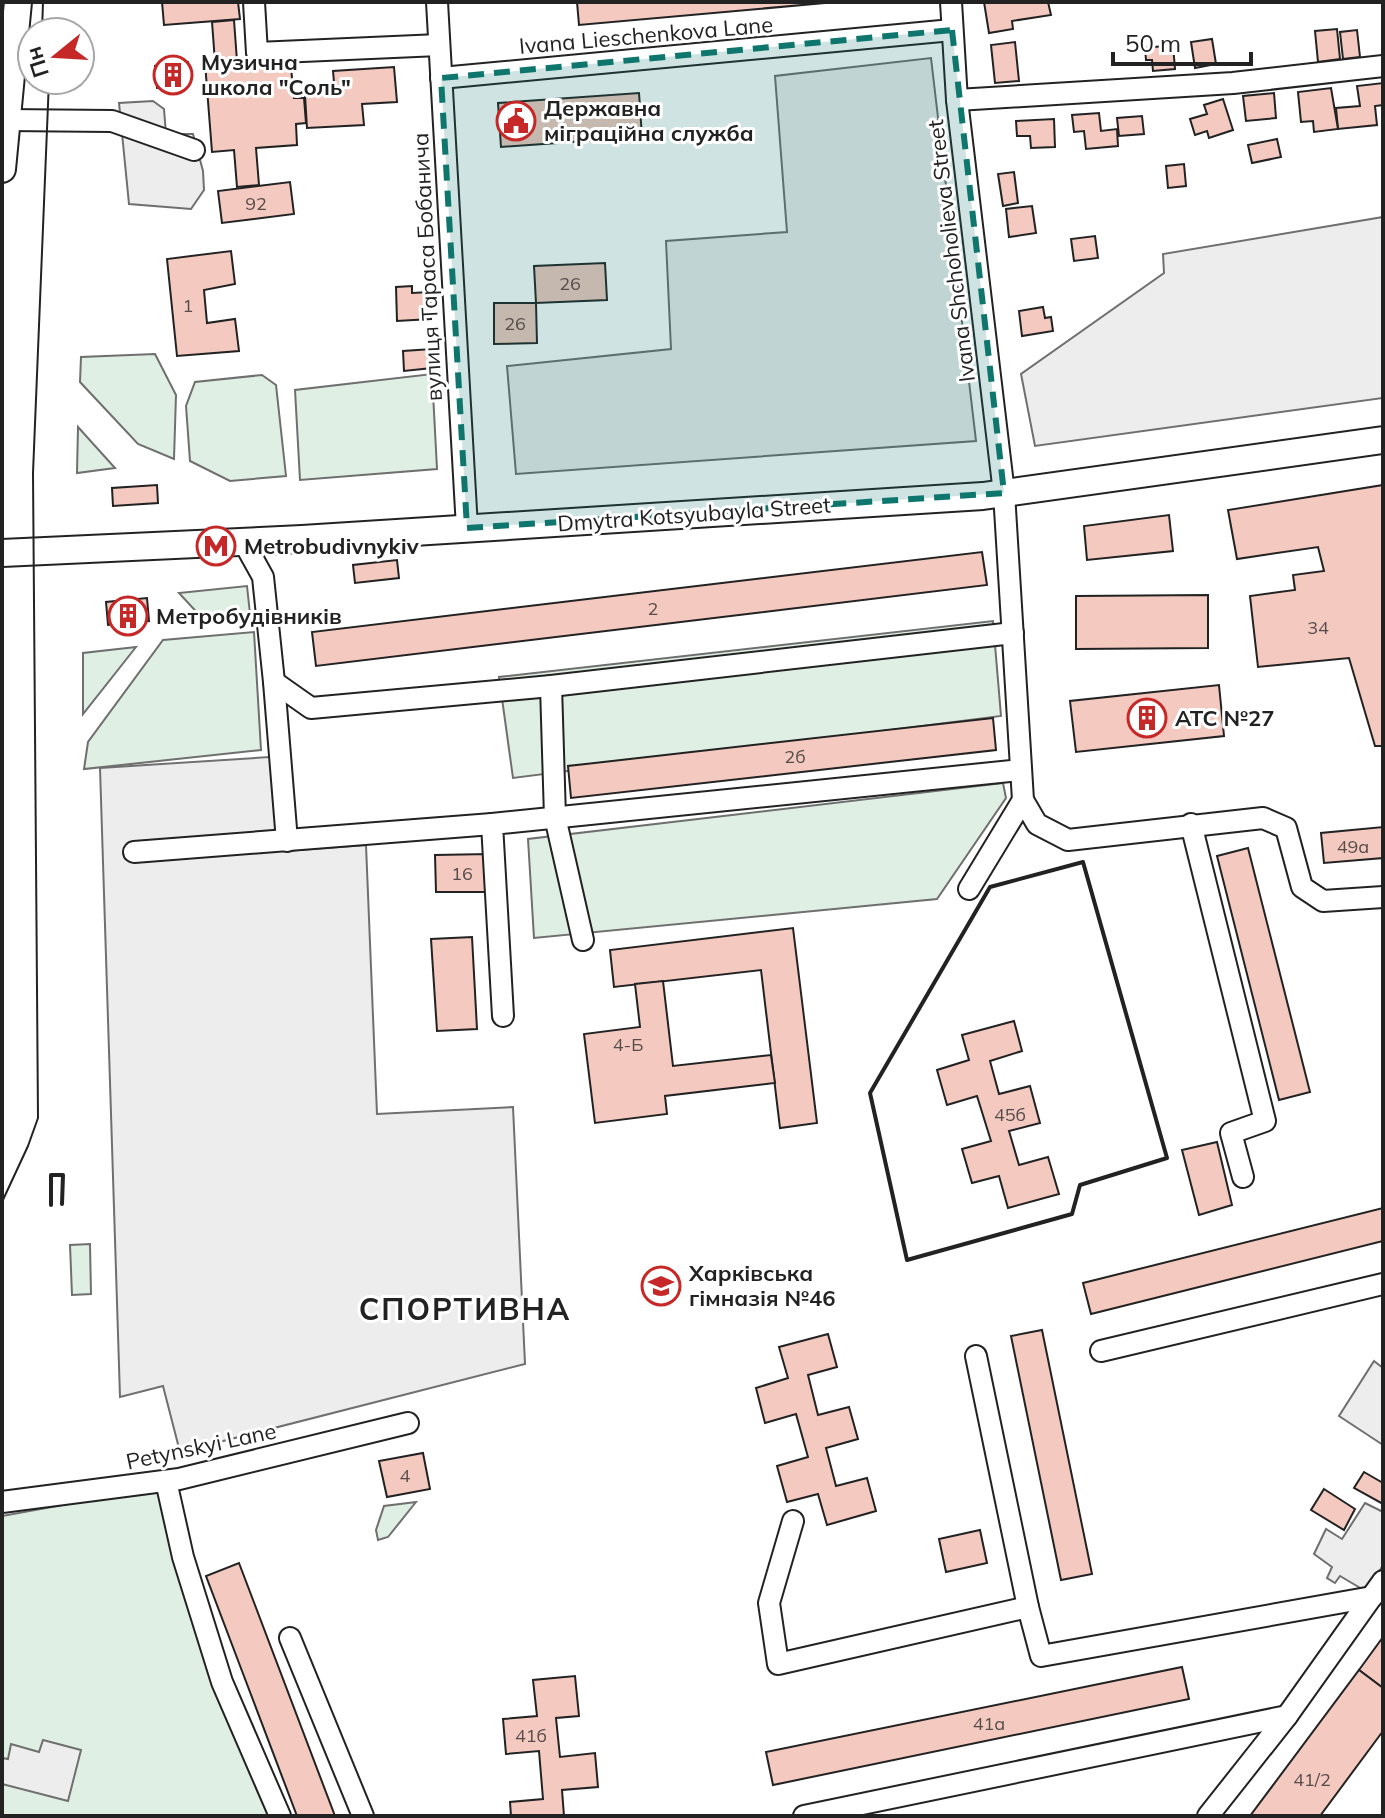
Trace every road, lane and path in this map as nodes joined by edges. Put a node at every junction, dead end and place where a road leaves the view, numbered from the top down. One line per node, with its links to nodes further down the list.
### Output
1 (254, 2): 6 (street)
2 (437, 2): 6 (street, вулиця Тараса Бобанича)
3 (951, 2): 5 (street, Ivana Shchoholieva Street)
4 (12, 14): 10 (main road)
5 (952, 30): 8 (street, Ivana Lieschenkova Lane); 9 (street, Ivana Shchoholieva Street)
6 (439, 45): 8 (street, вулиця Тараса Бобанича)
7 (1383, 66): 9 (street)
8 (441, 78): 15 (street, вулиця Тараса Бобанича)
9 (957, 100): 14 (street, Ivana Shchoholieva Street)
10 (6, 120): 11 (street); 12 (main road)
11 (194, 150)
12 (2, 169)
13 (1383, 440): 14 (main road, Dmytra Kotsyubayla Street)
14 (1004, 493): 15 (main road, Dmytra Kotsyubayla Street); 20 (street, Ivana Shchoholieva Street)
15 (467, 528): 16 (main road, Dmytra Kotsyubayla Street)
16 (278, 540): 17 (main road, Dmytra Kotsyubayla Street); 19 (street)
17 (243, 541): 18 (main road, Dmytra Kotsyubayla Street); 19 (street)
18 (2, 553)
19 (263, 577): 21 (street)
20 (1013, 633): 22 (street); 23 (street, Ivana Shchoholieva Street)
21 (274, 682): 22 (street); 28 (street)
22 (551, 686): 25 (street)
23 (1021, 770): 24 (street, Ivana Shchoholieva Street); 25 (street)
24 (1023, 800): 27 (street); 30 (street)
25 (555, 817): 26 (street); 32 (street)
26 (492, 824): 28 (street); 33 (street)
27 (1191, 824): 31 (street); 34 (street)
28 (287, 841): 29 (street)
29 (134, 852)
30 (969, 889)
31 (1383, 897)
32 (583, 940)
33 (503, 1016)
34 (1243, 1177)
35 (1383, 1284): 36 (street)
36 (1101, 1351)
37 (976, 1356): 43 (street)
38 (408, 1423): 39 (street, Petynskyi Lane)
39 (166, 1481): 40 (street, Petynskyi Lane); 46 (street)
40 (2, 1502)
41 (793, 1521): 43 (street)
42 (1377, 1589): 43 (street); 45 (street)
43 (1028, 1607)
44 (290, 1638): 47 (street)
45 (1287, 1716): 48 (street); 49 (street)
46 (280, 1816)
47 (363, 1816)
48 (804, 1816)
49 (1208, 1816)

